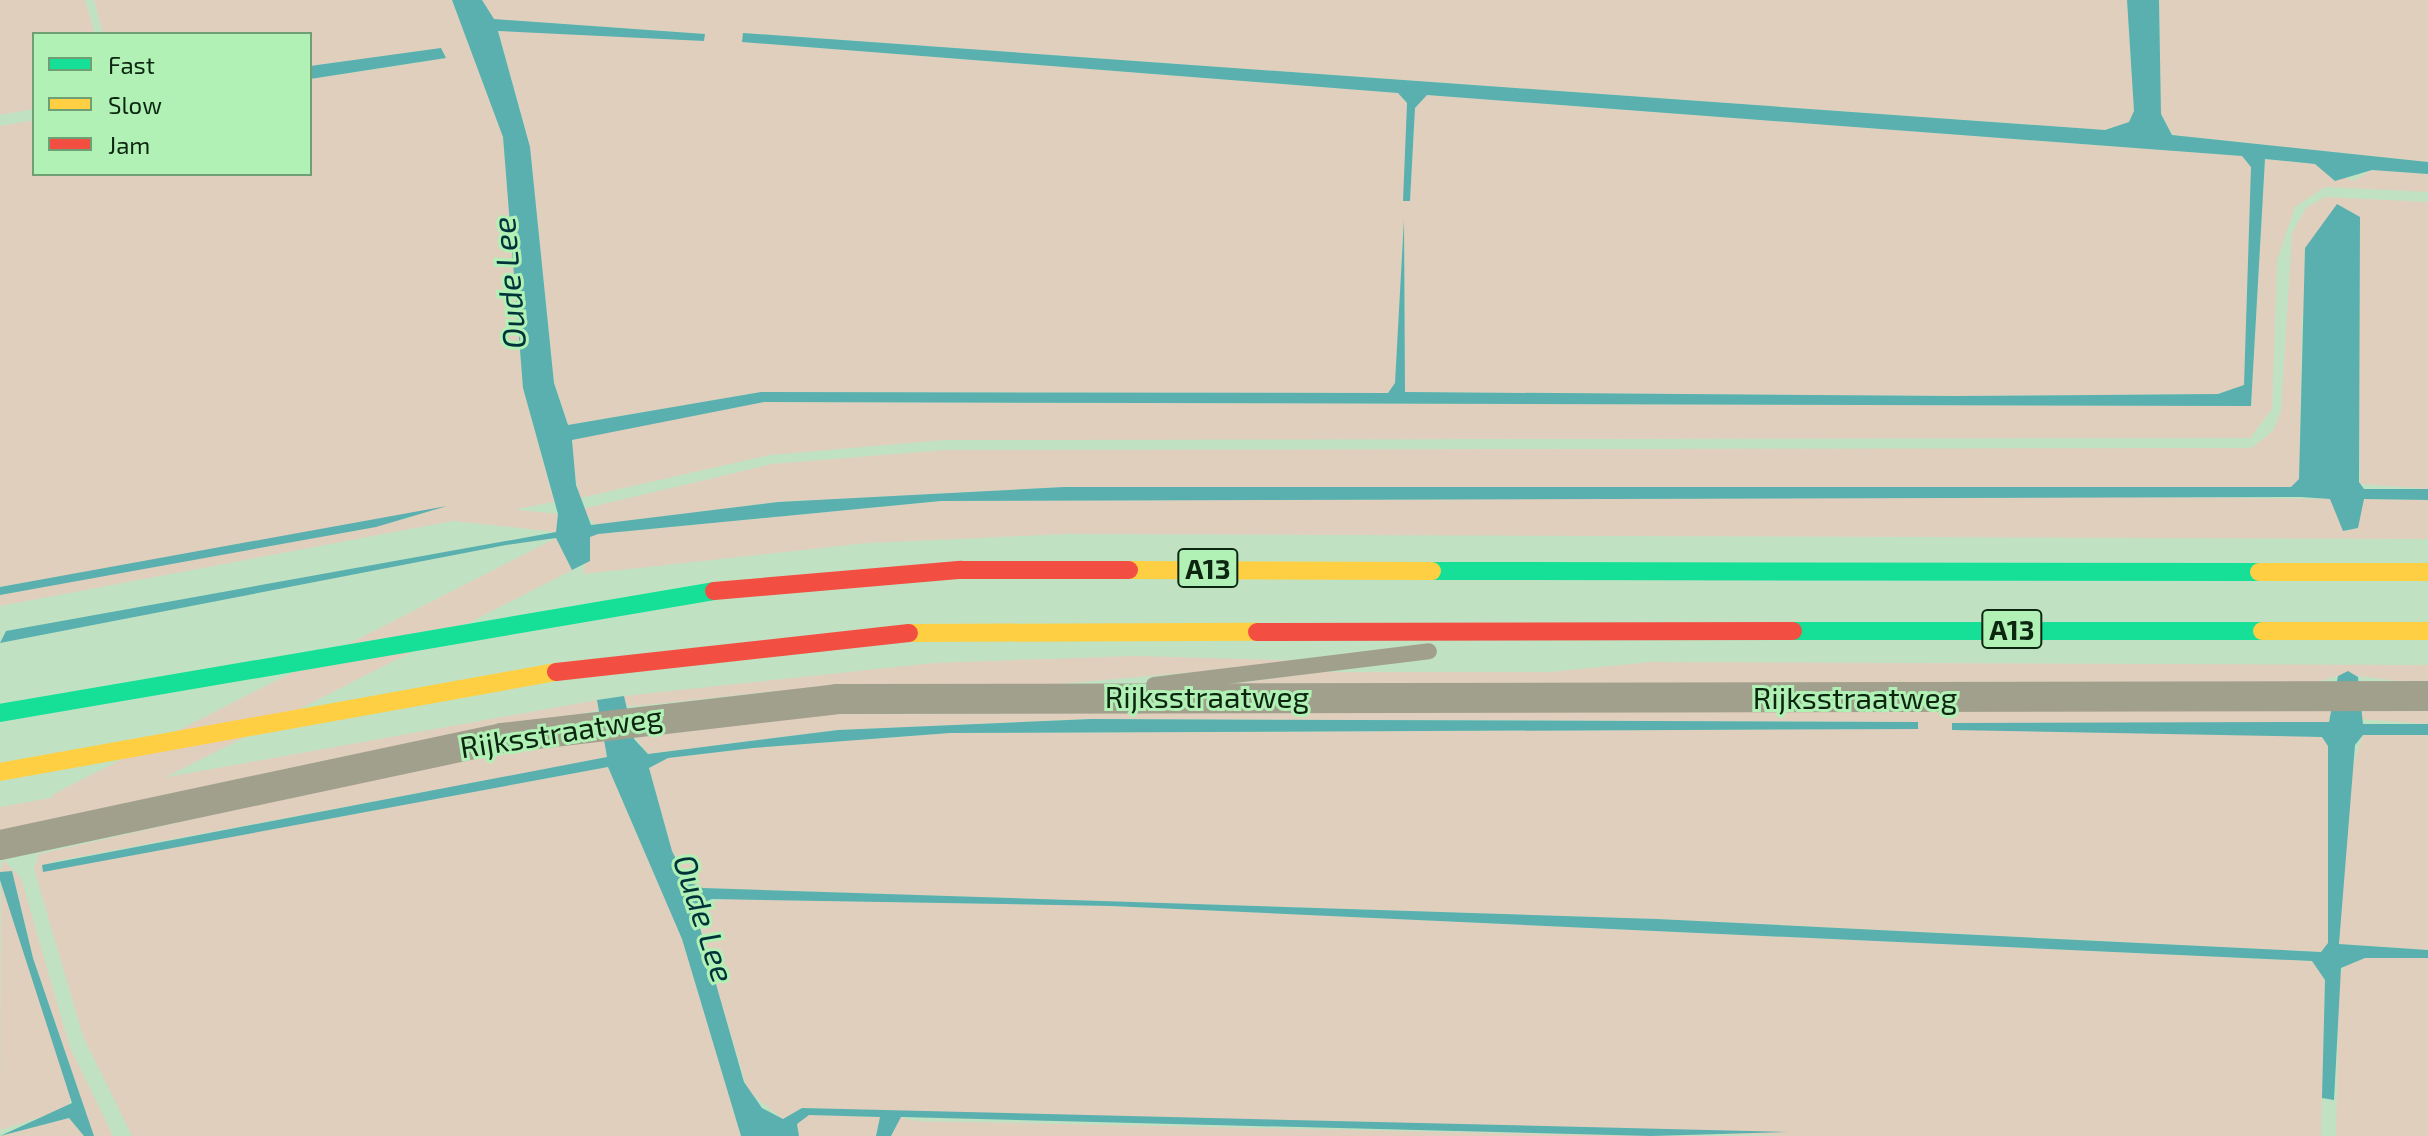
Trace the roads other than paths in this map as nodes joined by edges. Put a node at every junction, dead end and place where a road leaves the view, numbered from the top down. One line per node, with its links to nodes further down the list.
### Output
1 (2428, 572): 6 (highway, A13)
2 (1597, 628): 3 (highway, A13); 4 (lane); 7 (highway, A13)
3 (2428, 631)
4 (1059, 695): 5 (street, Rijksstraatweg); 8 (street, Rijksstraatweg)
5 (2428, 696)
6 (0, 713)
7 (0, 772)
8 (0, 845)

